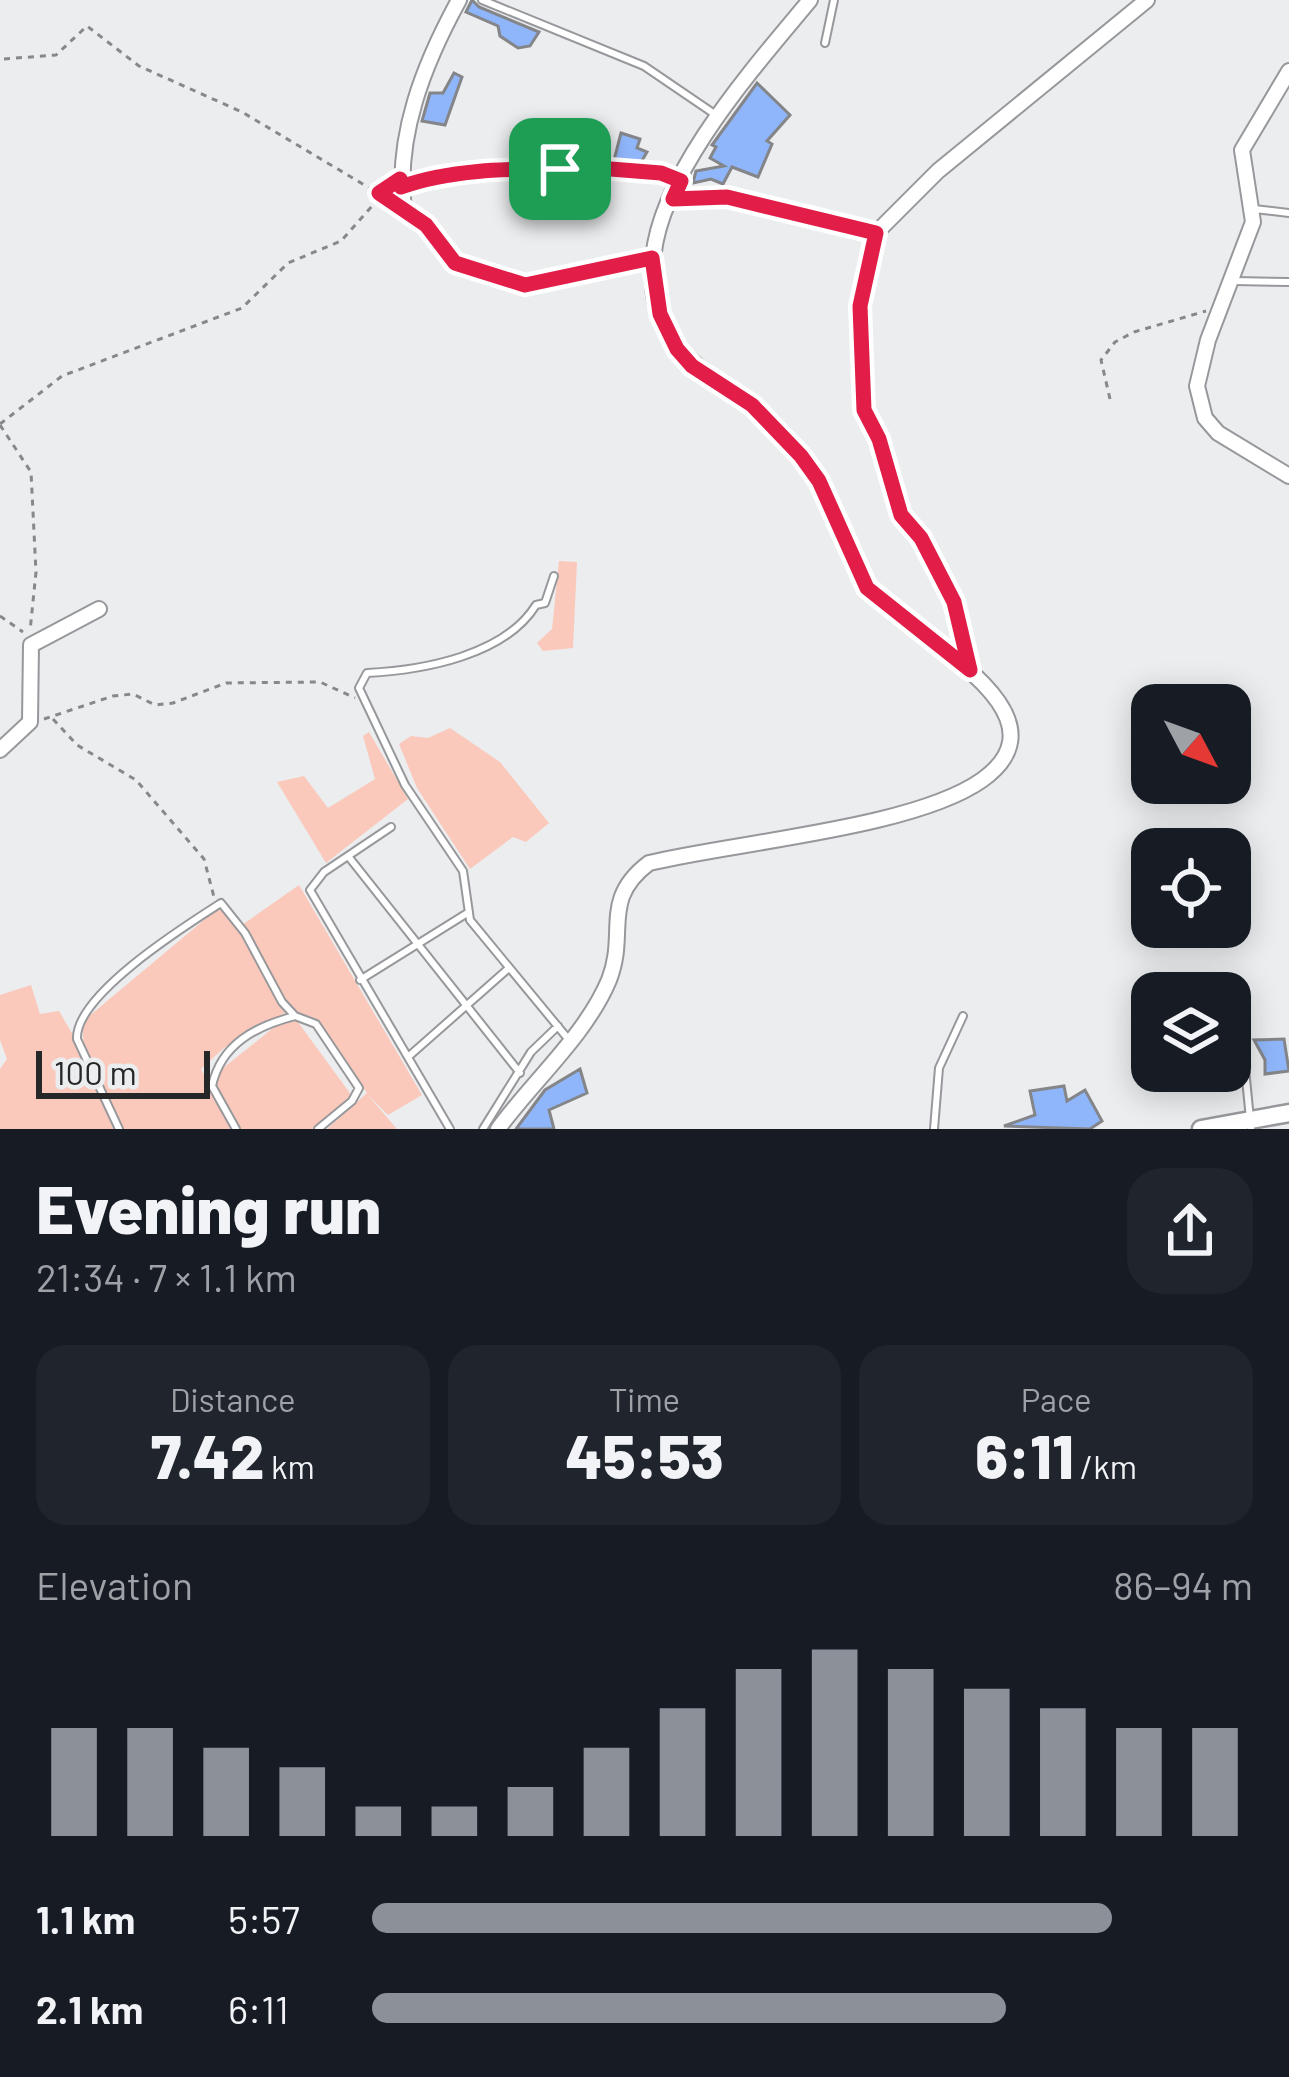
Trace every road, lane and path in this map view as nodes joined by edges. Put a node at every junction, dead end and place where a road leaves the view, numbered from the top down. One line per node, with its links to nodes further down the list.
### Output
1 (459, 0): 13 (street)
2 (482, 0): 11 (lane)
3 (810, 0): 11 (street)
4 (834, 0): 6 (lane)
5 (1147, 0): 19 (street)
6 (825, 43)
7 (0, 52): 8 (path)
8 (4, 59): 9 (path); 14 (path)
9 (0, 66)
10 (1289, 71): 16 (street)
11 (716, 115): 12 (street)
12 (681, 181): 13 (path); 15 (street)
13 (401, 183): 14 (path); 17 (street)
14 (379, 193): 17 (path); 25 (path)
15 (673, 199): 19 (street); 20 (street)
16 (1254, 208): 18 (lane); 21 (street)
17 (404, 210): 20 (street)
18 (1289, 213)
19 (876, 233): 30 (path)
20 (652, 258): 30 (street)
21 (1234, 281): 22 (lane); 23 (street)
22 (1289, 282)
23 (1220, 306): 24 (path); 26 (street)
24 (1110, 399)
25 (0, 424): 29 (path)
26 (1289, 476)
27 (554, 576): 31 (lane)
28 (99, 609): 33 (street)
29 (0, 616)
30 (970, 670): 46 (street)
31 (368, 703): 32 (path); 38 (lane)
32 (52, 717): 33 (path); 37 (path)
33 (30, 722): 34 (street)
34 (0, 751)
35 (391, 827): 36 (lane)
36 (348, 856): 39 (lane); 41 (lane)
37 (221, 903): 43 (lane); 52 (lane)
38 (469, 912): 39 (lane); 40 (lane)
39 (416, 945): 41 (lane); 42 (lane)
40 (508, 968): 42 (lane); 45 (lane)
41 (360, 980): 47 (lane)
42 (466, 1006): 47 (lane); 48 (lane)
43 (295, 1016): 53 (lane); 54 (lane)
44 (963, 1016): 58 (lane)
45 (558, 1026): 46 (lane); 48 (lane)
46 (569, 1040): 57 (street)
47 (408, 1057): 55 (lane)
48 (520, 1073): 56 (lane)
49 (1247, 1092): 51 (lane)
50 (1289, 1113): 51 (street)
51 (1251, 1125): 59 (street)
52 (118, 1129)
53 (236, 1129)
54 (318, 1129)
55 (450, 1129)
56 (483, 1129)
57 (498, 1129)
58 (934, 1129)
59 (1201, 1129)

